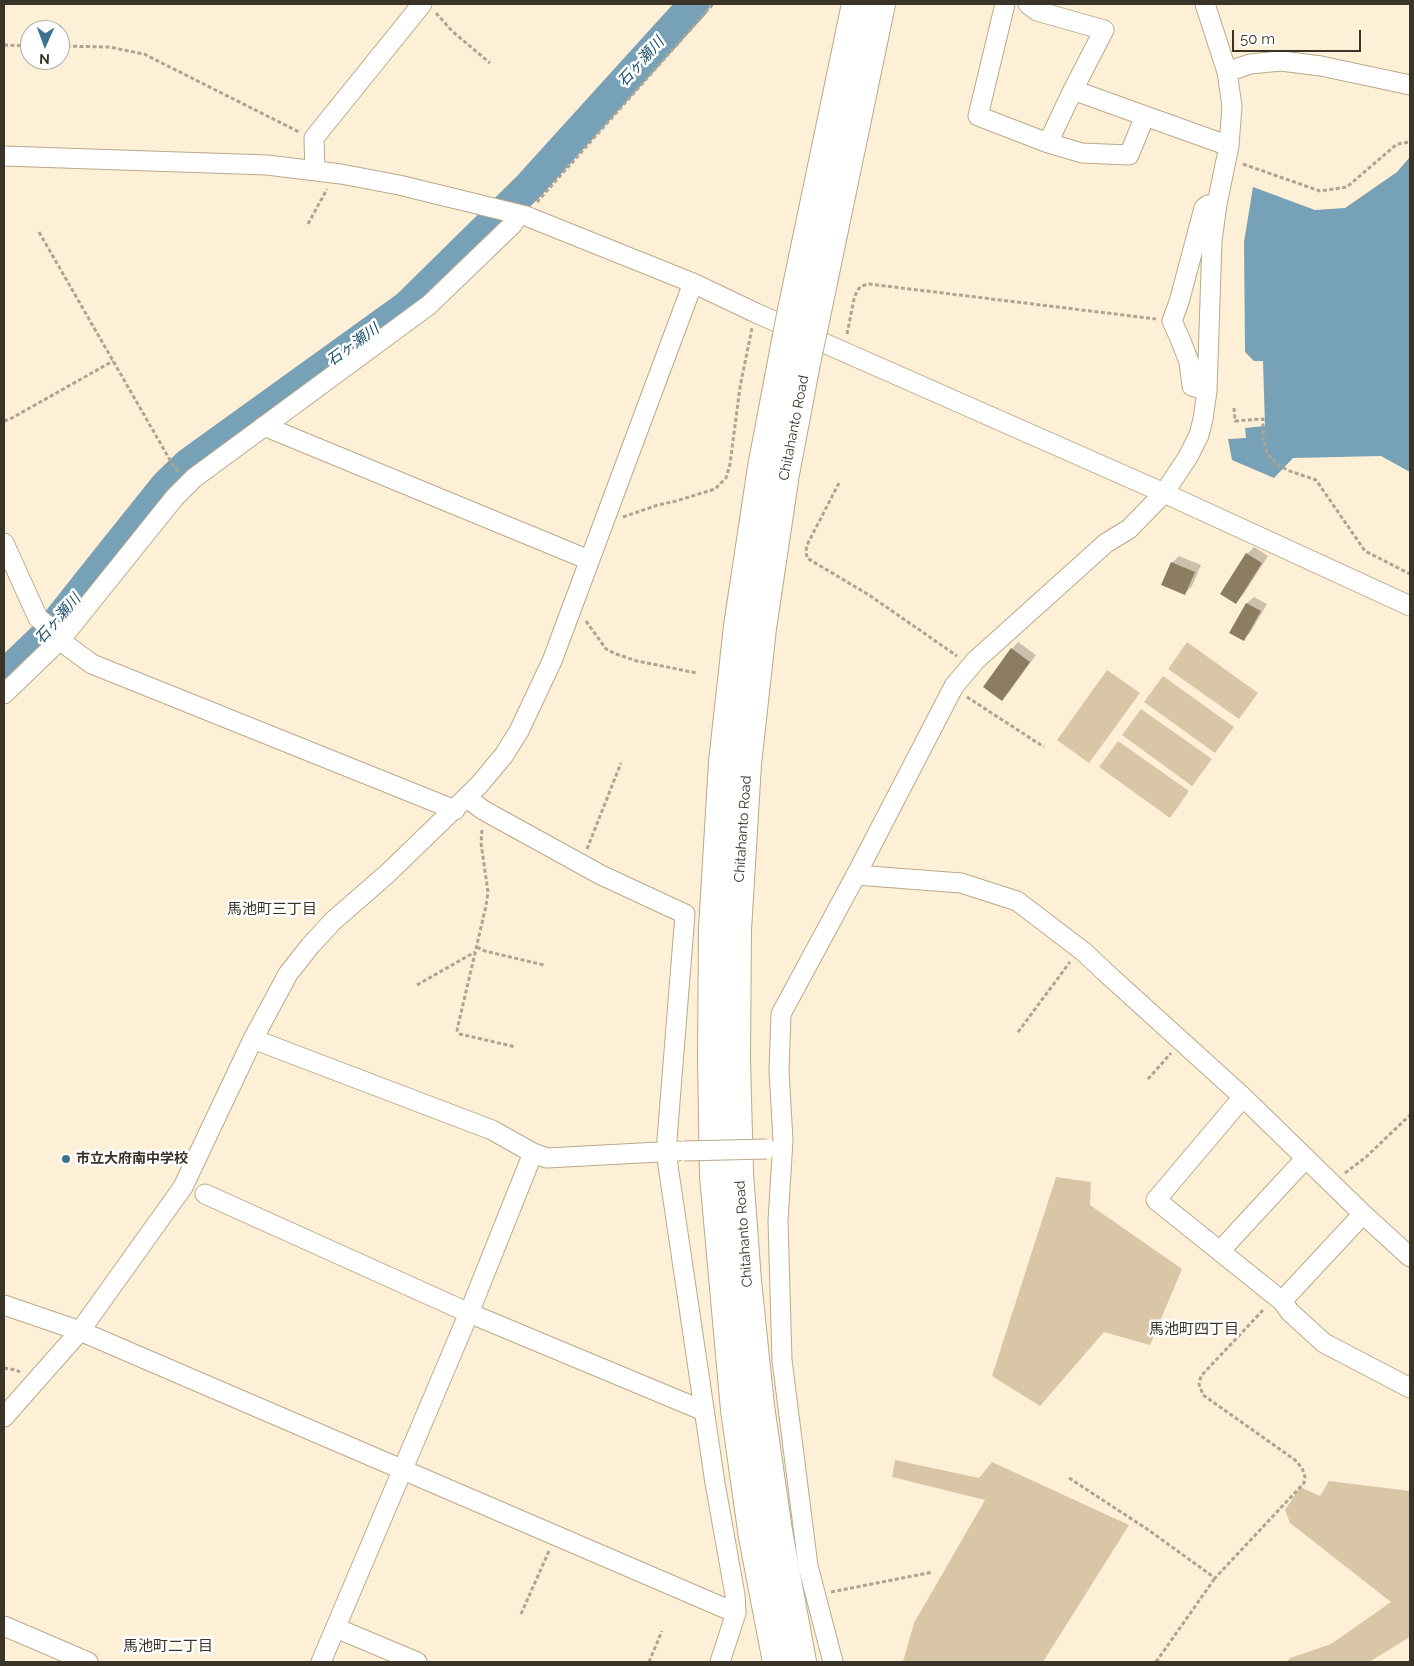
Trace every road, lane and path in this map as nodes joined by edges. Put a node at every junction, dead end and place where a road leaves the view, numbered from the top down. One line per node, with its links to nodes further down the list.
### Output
1 (714, 4): 23 (path)
2 (856, 4): 28 (highway, Chitahanto Road)
3 (881, 4): 28 (highway, Chitahanto Road)
4 (1005, 4): 18 (street)
5 (1028, 4): 14 (street)
6 (1205, 4): 12 (street)
7 (428, 7): 11 (path); 16 (street)
8 (4, 45): 9 (path)
9 (20, 46)
10 (70, 46): 16 (path)
11 (490, 63)
12 (1227, 72): 13 (street); 19 (street)
13 (1410, 85)
14 (1073, 90): 15 (street); 18 (street)
15 (1146, 116): 18 (street); 19 (street)
16 (314, 138): 21 (street)
17 (1410, 142): 19 (path)
18 (1048, 143)
19 (1228, 152): 22 (street)
20 (4, 156): 21 (street)
21 (322, 172): 23 (street); 24 (path)
22 (1217, 204): 29 (street); 33 (street)
23 (522, 216): 26 (street); 36 (street)
24 (308, 224)
25 (39, 232): 32 (path)
26 (692, 282): 27 (street); 40 (street)
27 (756, 313): 31 (street); 40 (path)
28 (804, 313): 30 (highway, Chitahanto Road, bridge)
29 (1172, 321): 31 (path); 33 (street)
30 (796, 352): 100 (highway, Chitahanto Road); 101 (highway, Chitahanto Road)
31 (844, 352): 39 (street)
32 (113, 361): 35 (path); 37 (path)
33 (1207, 391): 39 (street)
34 (1234, 408): 43 (path)
35 (4, 421)
36 (264, 426): 42 (street); 46 (street)
37 (174, 466)
38 (838, 483): 47 (path)
39 (1164, 493): 44 (street); 47 (street)
40 (605, 517): 42 (street)
41 (4, 543): 46 (street)
42 (589, 560): 45 (street)
43 (1410, 574)
44 (1410, 606)
45 (570, 613): 48 (path); 53 (street)
46 (54, 631): 50 (street); 53 (street)
47 (970, 667): 49 (street)
48 (697, 673)
49 (953, 689): 51 (path); 56 (street)
50 (4, 694)
51 (1044, 747)
52 (621, 763): 55 (path)
53 (461, 804): 54 (street); 62 (street)
54 (483, 810): 55 (street); 57 (path)
55 (582, 864): 69 (street)
56 (856, 876): 58 (street); 68 (street)
57 (477, 949): 59 (path); 60 (path); 64 (path)
58 (1080, 949): 61 (path); 63 (street)
59 (544, 965)
60 (417, 985)
61 (1018, 1032)
62 (252, 1039): 70 (street); 80 (street)
63 (1181, 1041): 65 (path); 66 (street)
64 (516, 1047)
65 (1148, 1079)
66 (1243, 1096): 71 (street); 75 (street)
67 (1410, 1115): 72 (path)
68 (775, 1145): 69 (street, bridge); 89 (street)
69 (675, 1152): 70 (street); 82 (street)
70 (533, 1153): 79 (street)
71 (1306, 1158): 72 (street); 75 (street)
72 (1332, 1184): 74 (street)
73 (205, 1194): 79 (street)
74 (1363, 1214): 76 (street); 77 (street)
75 (1220, 1251): 77 (street)
76 (1410, 1257)
77 (1279, 1298): 81 (street); 88 (path)
78 (4, 1305): 80 (street)
79 (469, 1313): 82 (street); 84 (street)
80 (80, 1332): 83 (street); 84 (street)
81 (1410, 1388)
82 (704, 1412): 90 (street)
83 (4, 1416)
84 (402, 1470): 86 (street); 93 (street)
85 (1069, 1478): 88 (path)
86 (556, 1536): 90 (street); 91 (path)
87 (933, 1572): 89 (path)
88 (1215, 1578): 103 (path)
89 (816, 1596): 102 (street)
90 (736, 1613): 99 (street)
91 (521, 1614)
92 (4, 1626): 95 (street)
93 (336, 1628): 96 (street); 97 (street)
94 (662, 1631): 98 (path)
95 (88, 1662)
96 (321, 1662)
97 (417, 1662)
98 (649, 1662)
99 (720, 1662)
100 (778, 1662)
101 (802, 1662)
102 (833, 1662)
103 (1156, 1662)

